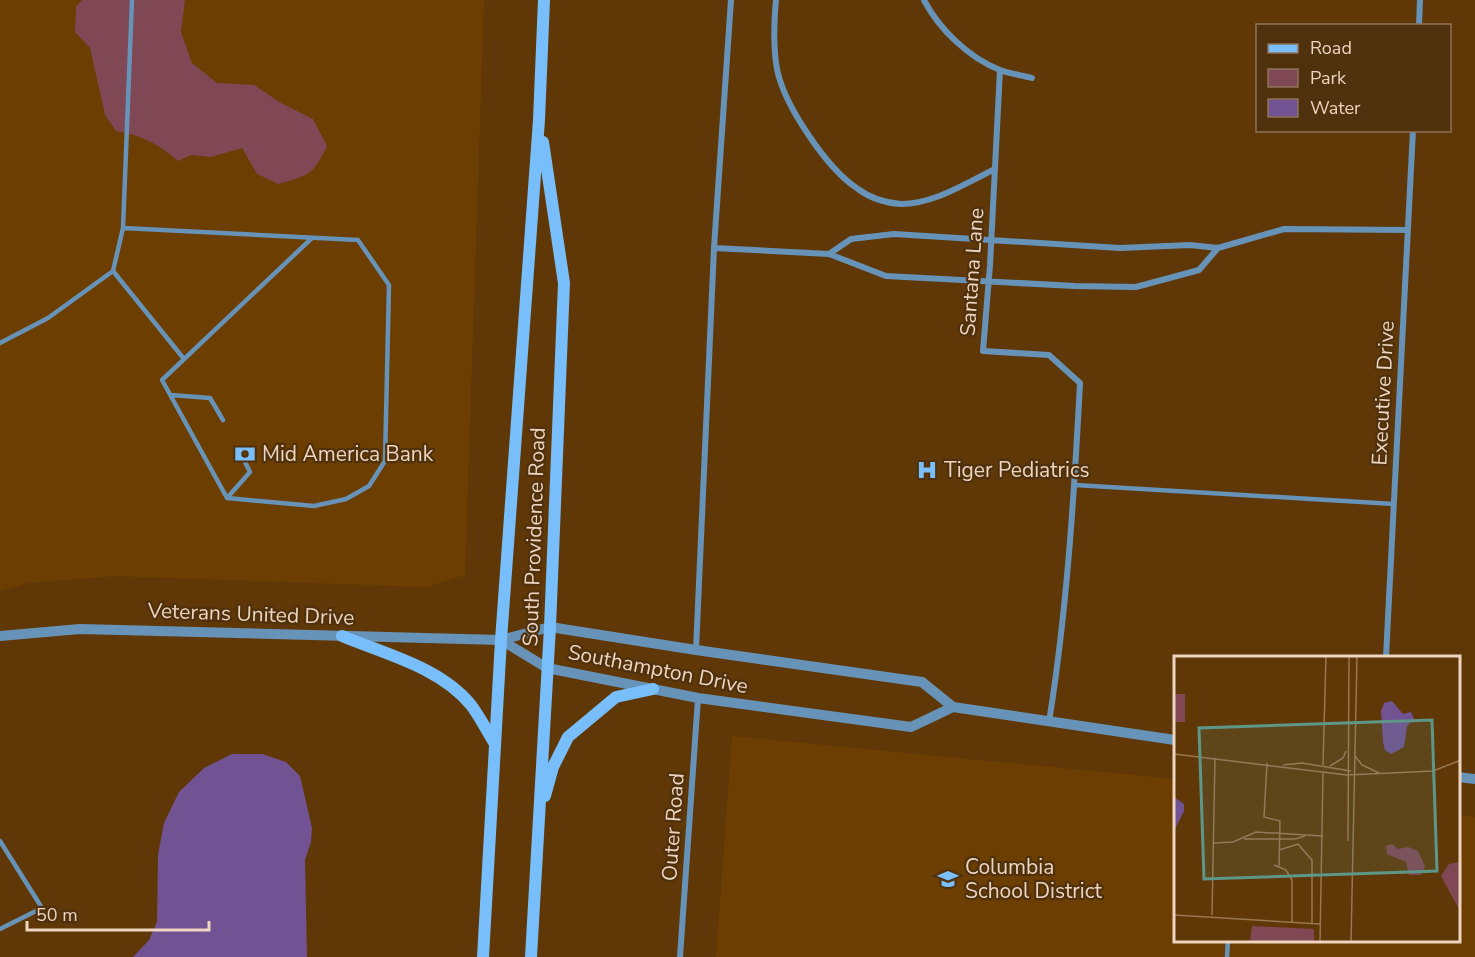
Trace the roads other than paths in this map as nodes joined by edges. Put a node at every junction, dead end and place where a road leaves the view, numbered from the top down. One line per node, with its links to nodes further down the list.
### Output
1 (132, 0): 13 (lane)
2 (544, 0): 10 (main road, South Providence Road)
3 (731, 0): 17 (street)
4 (776, 0): 12 (street)
5 (924, 0): 8 (street)
6 (1420, 0): 7 (street)
7 (1419, 24)
8 (1000, 70): 9 (street); 12 (street, Santana Lane)
9 (1032, 78)
10 (540, 120): 30 (main road, South Providence Road); 33 (main road, South Providence Road)
11 (1413, 132): 14 (street, Executive Drive)
12 (995, 170): 16 (street, Santana Lane)
13 (123, 228): 15 (lane); 20 (lane)
14 (1408, 230): 18 (street); 29 (street, Executive Drive)
15 (312, 238): 23 (lane); 28 (lane)
16 (991, 240): 18 (street); 19 (street); 21 (street, Santana Lane)
17 (714, 248): 19 (street); 34 (street)
18 (1218, 248): 21 (street)
19 (829, 254): 21 (street)
20 (113, 271): 22 (lane); 23 (lane)
21 (988, 282): 27 (street, Santana Lane)
22 (0, 343)
23 (184, 359): 24 (lane)
24 (171, 395): 25 (lane); 28 (lane)
25 (223, 420)
26 (245, 462): 28 (lane)
27 (1075, 485): 29 (lane); 40 (street, Santana Lane)
28 (227, 498)
29 (1394, 504): 35 (street, Executive Drive)
30 (550, 627): 33 (street, Southampton Drive); 34 (street, Southampton Drive); 36 (main road, South Providence Road)
31 (0, 636): 32 (street, Veterans United Drive)
32 (342, 636): 33 (street, Veterans United Drive); 42 (main road)
33 (501, 640): 36 (street, Southampton Drive); 42 (main road, South Providence Road)
34 (696, 650): 39 (street, Southampton Drive)
35 (1386, 656)
36 (548, 668): 37 (street, Southampton Drive); 45 (main road, South Providence Road)
37 (653, 689): 38 (street, Southampton Drive); 45 (main road)
38 (698, 699): 39 (street, Southampton Drive); 53 (street, Outer Road)
39 (953, 707): 40 (street)
40 (1049, 722): 41 (street)
41 (1174, 740)
42 (495, 744): 51 (main road, South Providence Road)
43 (1460, 777): 44 (street)
44 (1475, 779)
45 (539, 818): 52 (main road, South Providence Road)
46 (0, 842): 47 (lane)
47 (8, 854): 48 (lane); 49 (lane)
48 (0, 858)
49 (0, 929)
50 (1228, 942): 54 (lane)
51 (483, 957)
52 (531, 957)
53 (681, 957)
54 (1227, 957)

